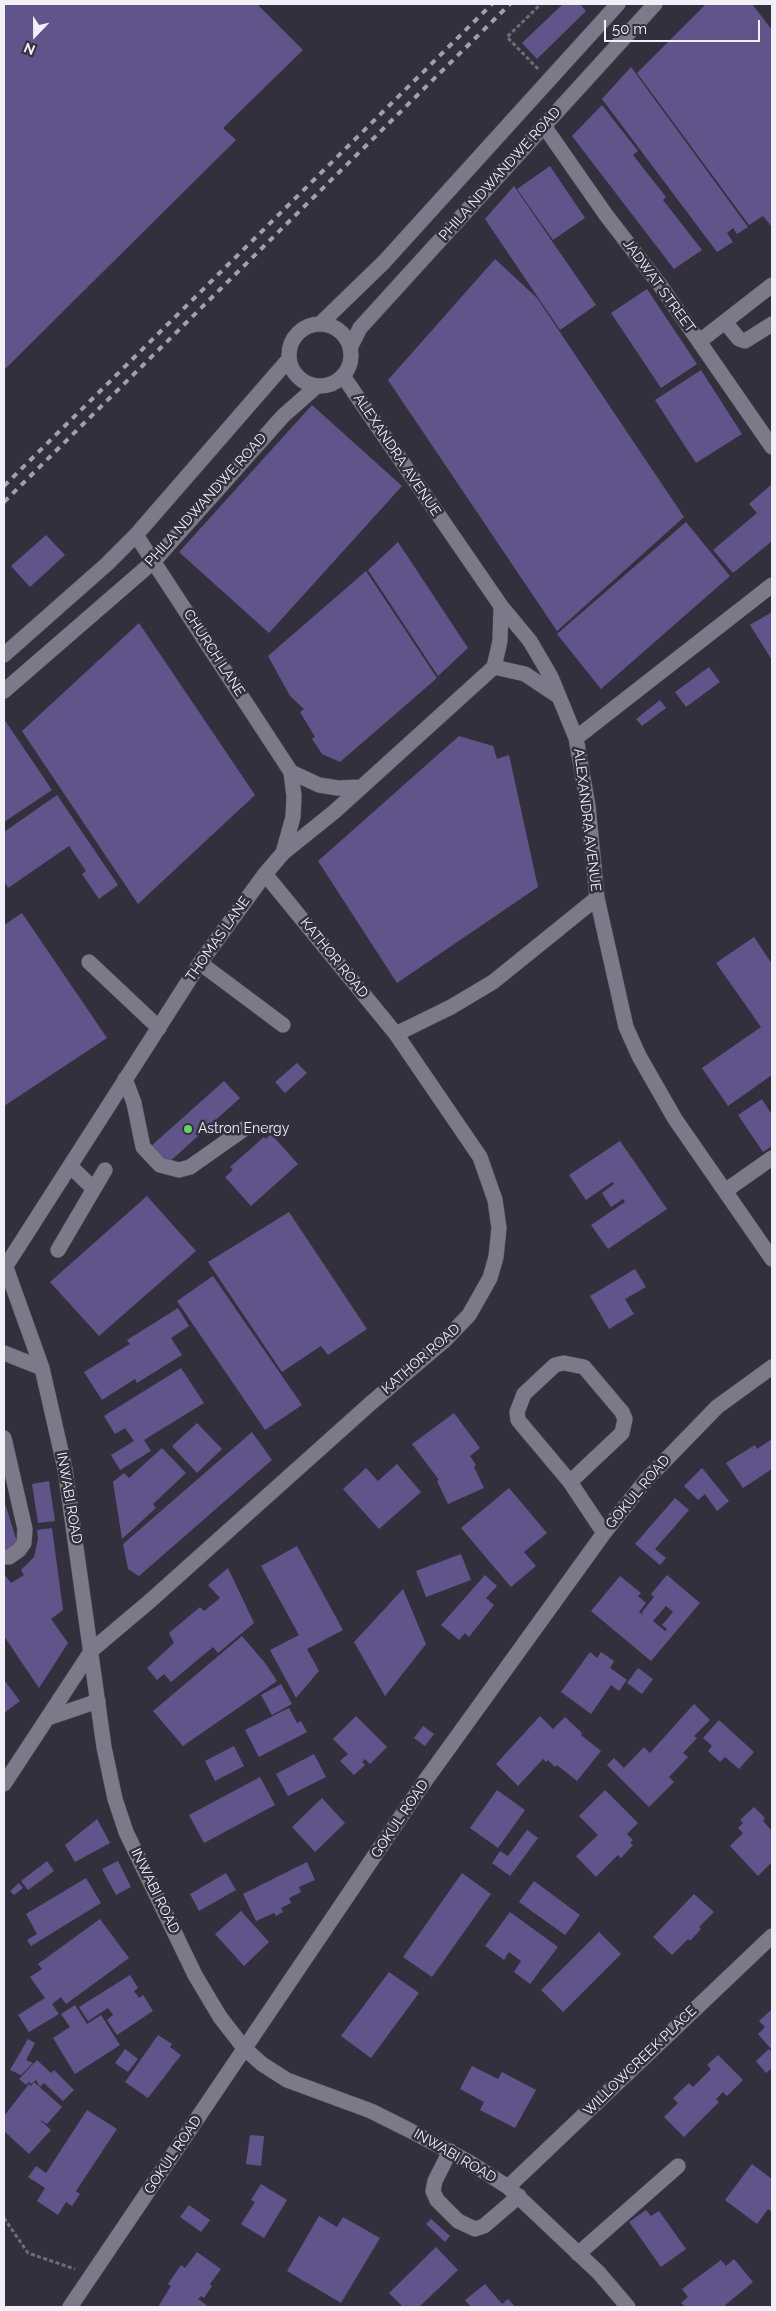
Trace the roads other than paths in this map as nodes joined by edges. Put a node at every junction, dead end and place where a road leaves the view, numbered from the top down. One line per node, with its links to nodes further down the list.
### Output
1 (618, 4): 6 (street, PHILA NDWANDWE ROAD)
2 (655, 4): 3 (street, PHILA NDWANDWE ROAD)
3 (544, 126): 8 (street, JADWAT STREET); 9 (street, PHILA NDWANDWE ROAD)
4 (772, 285): 5 (street)
5 (725, 322): 7 (street); 8 (street)
6 (320, 324): 9 (street); 10 (street)
7 (772, 324)
8 (700, 341): 13 (street, JADWAT STREET)
9 (350, 348): 11 (street)
10 (289, 359): 12 (street); 14 (street, PHILA NDWANDWE ROAD)
11 (343, 376): 12 (street); 17 (street, ALEXANDRA AVENUE)
12 (317, 386): 15 (street, PHILA NDWANDWE ROAD)
13 (772, 447)
14 (136, 535): 15 (street, CHURCH LANE); 18 (street, PHILA NDWANDWE ROAD)
15 (154, 561): 20 (street, PHILA NDWANDWE ROAD); 23 (street, CHURCH LANE)
16 (772, 585): 22 (street)
17 (502, 606): 19 (street); 21 (street, ALEXANDRA AVENUE)
18 (4, 655)
19 (494, 667): 21 (street); 24 (street, THOMAS LANE)
20 (4, 691)
21 (561, 698): 22 (street, ALEXANDRA AVENUE)
22 (576, 738): 27 (street, ALEXANDRA AVENUE)
23 (291, 772): 24 (street); 25 (street, CHURCH LANE)
24 (361, 787): 25 (street, THOMAS LANE)
25 (283, 853): 26 (street, THOMAS LANE)
26 (265, 874): 29 (street, THOMAS LANE); 32 (street, KATHOR ROAD)
27 (597, 898): 32 (street); 39 (street, ALEXANDRA AVENUE)
28 (89, 962): 31 (street)
29 (200, 963): 30 (street); 31 (street, THOMAS LANE)
30 (282, 1026)
31 (159, 1028): 33 (street, THOMAS LANE)
32 (396, 1034): 50 (street, KATHOR ROAD)
33 (125, 1079): 34 (street); 36 (street, THOMAS LANE)
34 (244, 1129)
35 (772, 1158): 39 (street)
36 (70, 1166): 38 (street); 42 (street, THOMAS LANE)
37 (105, 1170): 38 (street)
38 (94, 1189): 40 (street)
39 (725, 1191): 41 (street, ALEXANDRA AVENUE)
40 (58, 1250)
41 (772, 1259)
42 (4, 1265): 45 (street, INWABI ROAD)
43 (4, 1353): 45 (street)
44 (772, 1367): 48 (street, GOKUL ROAD)
45 (42, 1368): 50 (street, INWABI ROAD)
46 (4, 1438): 49 (street)
47 (570, 1482): 47 (street); 48 (street)
48 (604, 1533): 55 (street, GOKUL ROAD)
49 (4, 1557)
50 (92, 1650): 51 (street, INWABI ROAD); 52 (street, KATHOR ROAD)
51 (98, 1701): 52 (street); 55 (street, INWABI ROAD)
52 (48, 1718): 53 (street, KATHOR ROAD)
53 (4, 1784)
54 (772, 1936): 58 (street, WILLOWCREEK PLACE)
55 (244, 2048): 56 (street, INWABI ROAD); 60 (street, GOKUL ROAD)
56 (450, 2151): 58 (street, INWABI ROAD); 58 (street, WILLOWCREEK PLACE)
57 (678, 2166): 59 (street)
58 (514, 2191): 59 (street, INWABI ROAD)
59 (578, 2254): 61 (street, INWABI ROAD)
60 (70, 2307)
61 (628, 2307)

